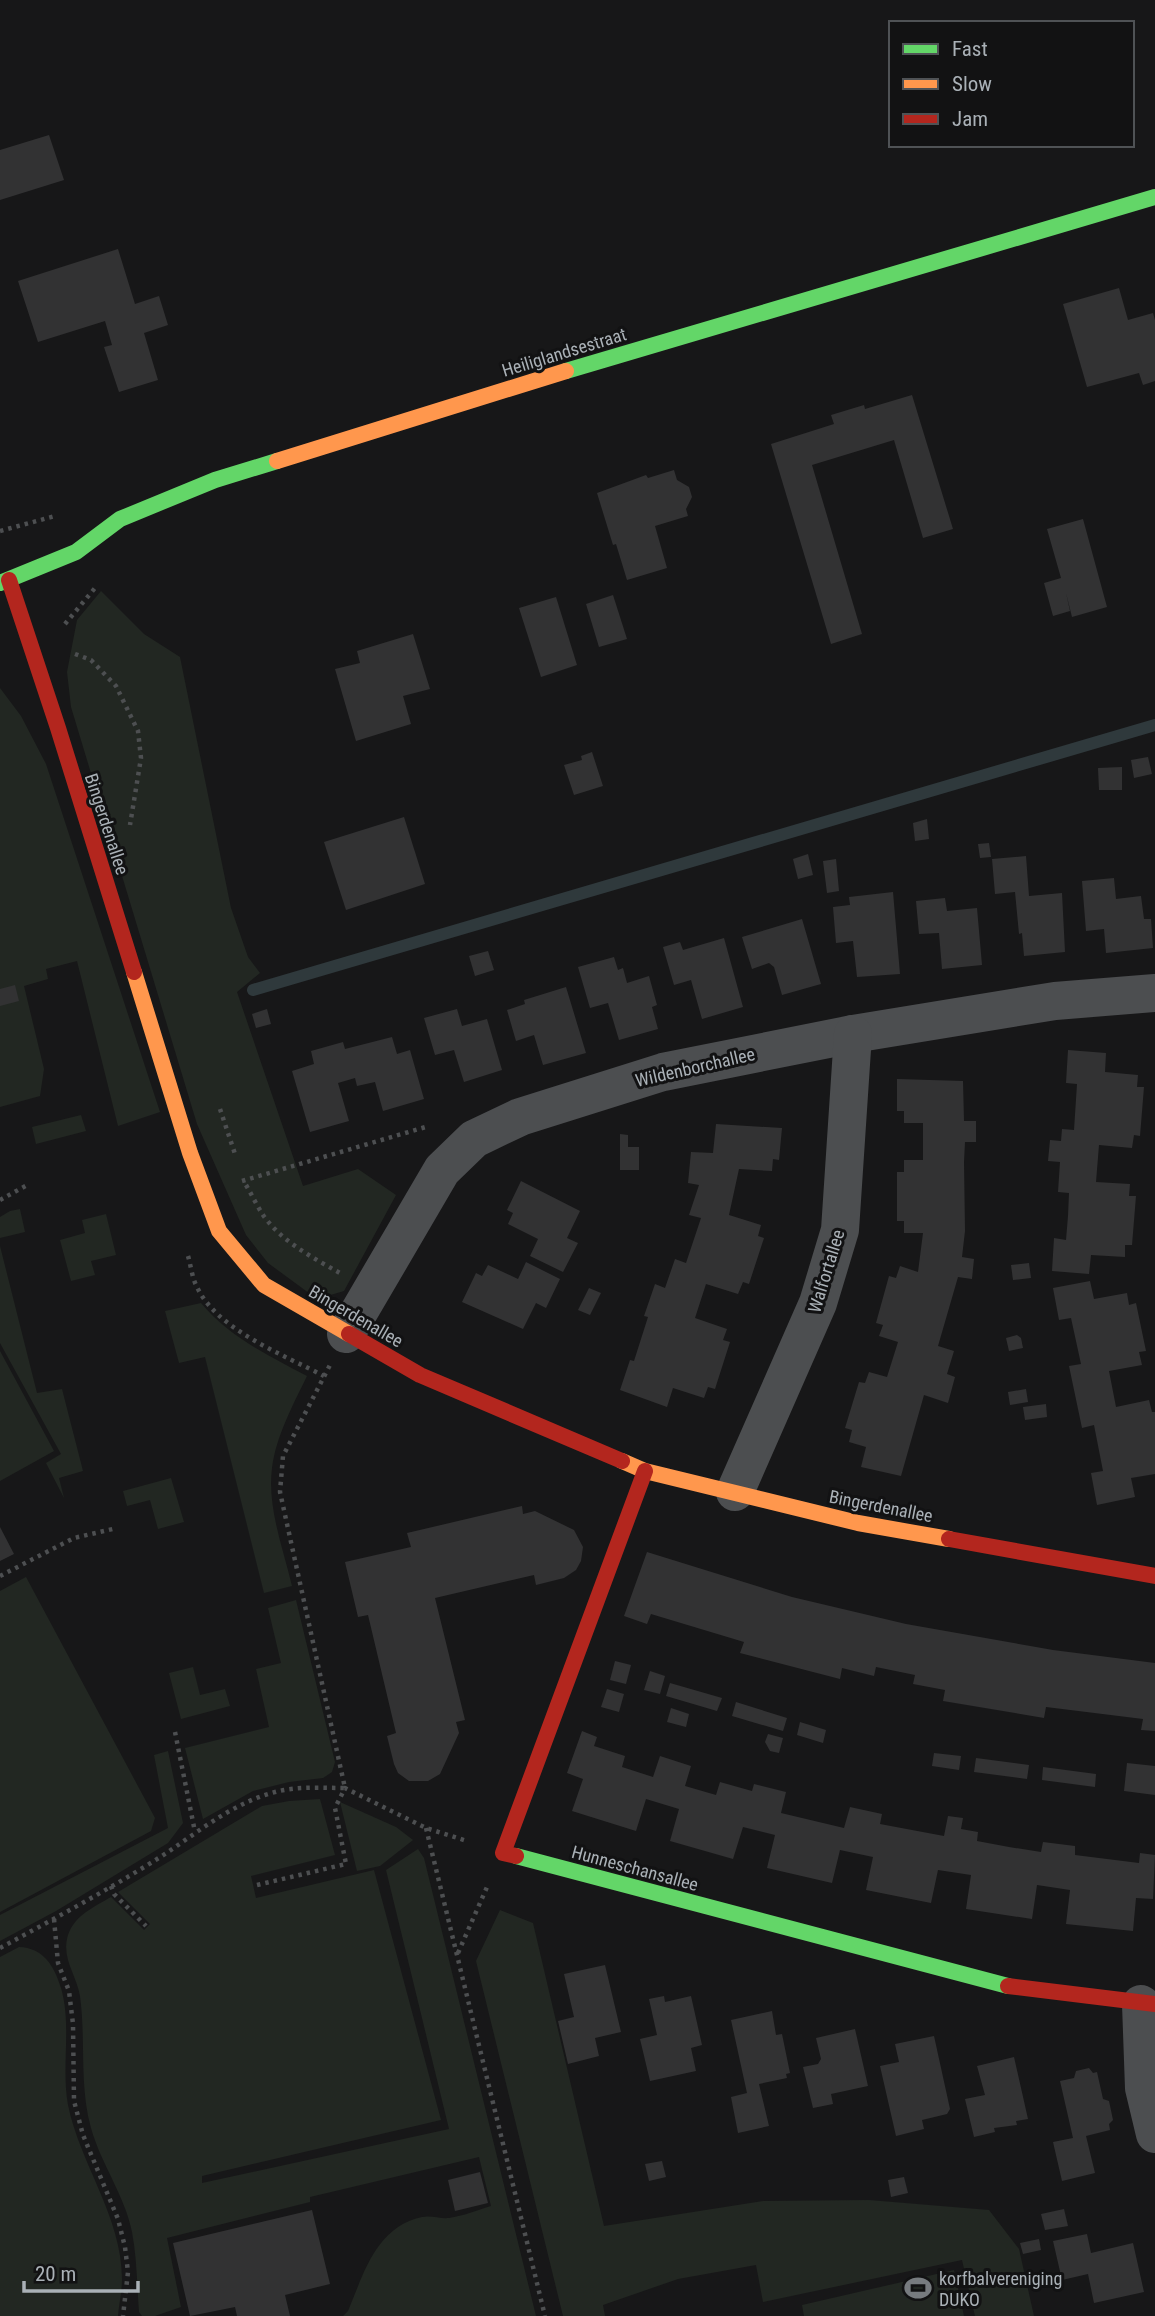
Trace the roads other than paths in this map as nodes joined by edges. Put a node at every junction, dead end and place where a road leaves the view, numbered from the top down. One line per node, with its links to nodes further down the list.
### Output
1 (1155, 197): 2 (street, Heiliglandsestraat)
2 (4, 581): 5 (street, Bingerdenallee)
3 (1155, 993): 4 (street, Wildenborchallee)
4 (853, 1034): 5 (street, Wildenborchallee); 7 (street, Walfortallee)
5 (346, 1334): 6 (street, Bingerdenallee)
6 (645, 1471): 7 (street, Bingerdenallee); 9 (street, Hunneschansallee)
7 (735, 1492): 8 (street, Bingerdenallee)
8 (1155, 1576)
9 (1148, 2004): 10 (street)
10 (1155, 2134)

